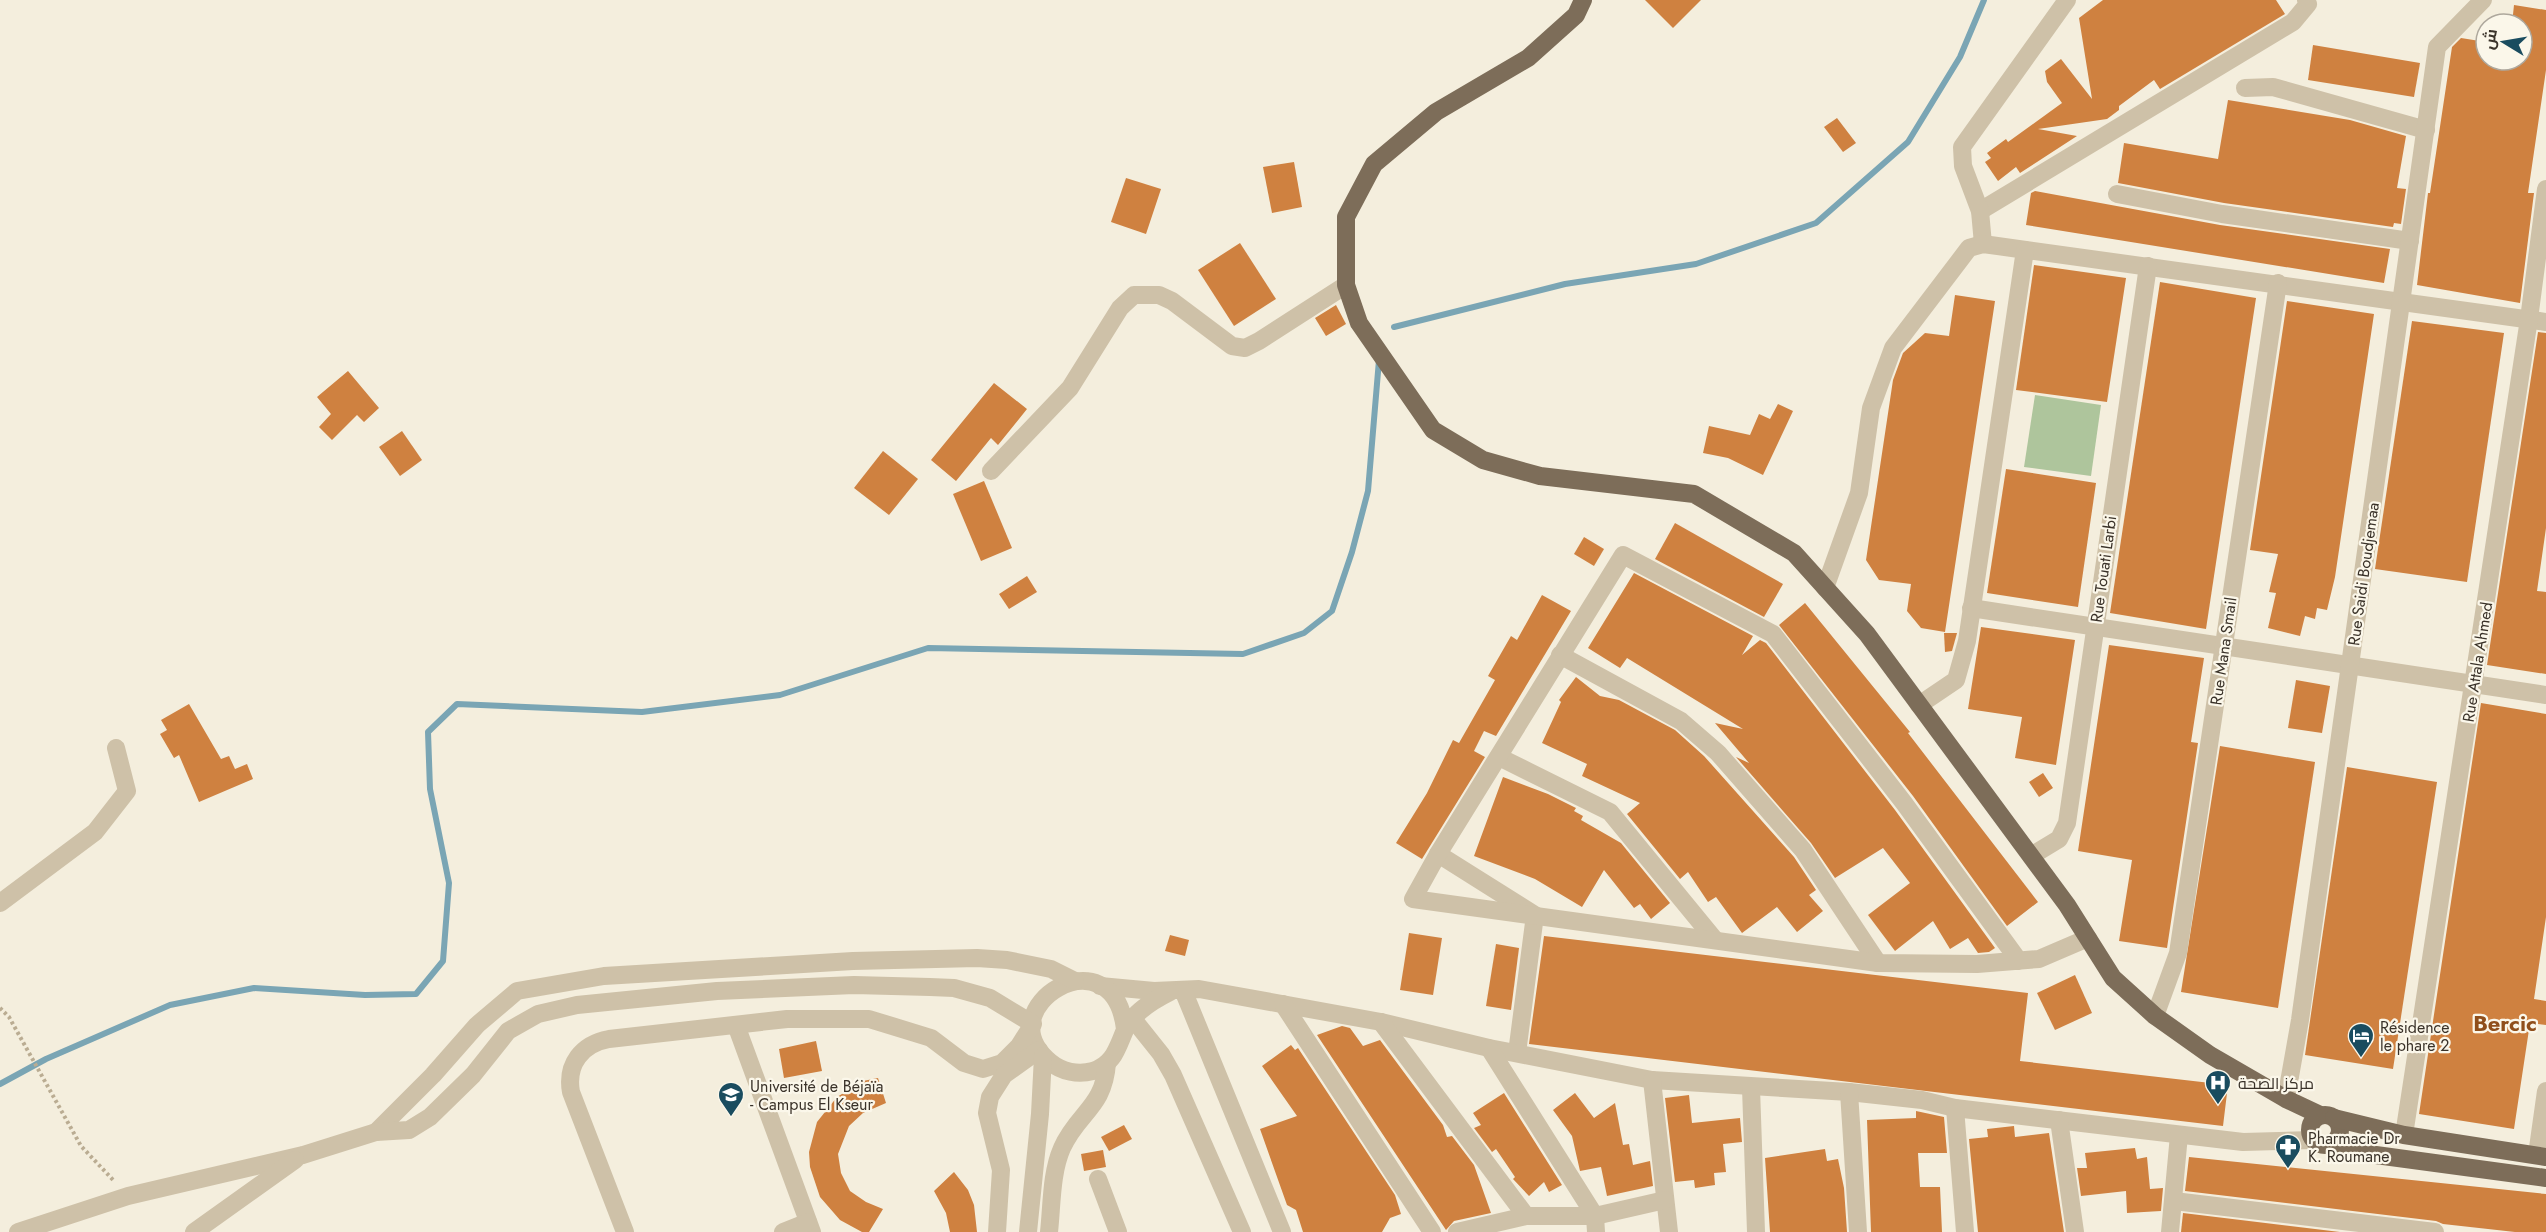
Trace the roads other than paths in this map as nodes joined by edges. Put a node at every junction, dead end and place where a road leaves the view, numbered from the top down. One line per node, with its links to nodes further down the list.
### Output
1 (1583, 0): 15 (main road)
2 (2067, 0): 9 (street)
3 (2306, 0): 9 (street)
4 (2484, 0): 6 (street, Rue Saidi Boudjemaa)
5 (2245, 88): 6 (street)
6 (2426, 130): 10 (street, Rue Saidi Boudjemaa)
7 (2546, 189): 17 (street, Rue Attala Ahmed)
8 (2117, 194): 10 (street)
9 (1980, 211): 11 (street)
10 (2410, 241): 16 (street, Rue Saidi Boudjemaa)
11 (1983, 244): 12 (street); 19 (street)
12 (2025, 249): 13 (street); 20 (street)
13 (2148, 266): 14 (street); 21 (street, Rue Touati Larbi)
14 (2278, 283): 16 (street); 22 (street, Rue Mana Smail)
15 (1346, 285): 18 (street); 19 (main road)
16 (2402, 300): 17 (street); 24 (street, Rue Saidi Boudjemaa)
17 (2538, 320): 25 (street, Rue Attala Ahmed)
18 (991, 471)
19 (1825, 588): 27 (main road)
20 (1971, 608): 21 (street); 27 (street)
21 (2094, 627): 22 (street); 31 (street, Rue Touati Larbi)
22 (2224, 646): 24 (street); 42 (street, Rue Mana Smail)
23 (1560, 655): 29 (street); 36 (street); 37 (street)
24 (2350, 666): 25 (street); 55 (street, Rue Saidi Boudjemaa)
25 (2473, 684): 26 (street); 61 (street, Rue Attala Ahmed)
26 (2546, 695)
27 (1919, 705): 31 (main road)
28 (116, 748): 32 (street)
29 (1499, 757): 30 (street); 35 (street)
30 (1438, 854): 33 (street); 33 (street)
31 (2031, 856): 34 (main road)
32 (0, 903)
33 (1535, 915): 35 (street); 49 (street)
34 (2088, 938): 36 (street); 42 (main road)
35 (1715, 940): 37 (street)
36 (2019, 961): 37 (street)
37 (1878, 963)
38 (1075, 981): 39 (street); 44 (street); 59 (street)
39 (1100, 986): 40 (street); 45 (street)
40 (1177, 991): 41 (street); 45 (street); 81 (street)
41 (1283, 1004): 43 (street); 82 (street)
42 (2155, 1016): 55 (main road)
43 (1381, 1022): 47 (street); 69 (street)
44 (1033, 1024): 46 (street); 48 (street); 59 (street)
45 (1129, 1024): 50 (street); 80 (street)
46 (736, 1025): 71 (street); 74 (street)
47 (1489, 1048): 49 (street); 70 (street)
48 (1041, 1053): 50 (street); 76 (street); 77 (street)
49 (1516, 1053): 51 (street)
50 (1107, 1063): 78 (street)
51 (1652, 1080): 52 (street); 67 (street)
52 (1750, 1088): 54 (street); 85 (street)
53 (2546, 1091): 64 (street)
54 (1849, 1092): 56 (street); 86 (street)
55 (2286, 1099): 57 (main road)
56 (1955, 1108): 58 (street); 87 (street)
57 (2327, 1116): 61 (main road); 62 (main road); 62 (main road)
58 (2059, 1119): 60 (street); 88 (street)
59 (376, 1132): 63 (street)
60 (2179, 1135): 62 (street); 68 (street)
61 (2404, 1135): 64 (main road)
62 (2321, 1143): 65 (main road)
63 (303, 1155): 72 (street); 73 (street)
64 (2542, 1156)
65 (2546, 1178)
66 (1098, 1179): 79 (street)
67 (1665, 1200): 70 (street); 84 (street)
68 (2174, 1201): 89 (street); 90 (street)
69 (1526, 1216): 70 (street); 83 (street)
70 (1596, 1224)
71 (810, 1227): 75 (street)
72 (18, 1232)
73 (194, 1232)
74 (625, 1232)
75 (783, 1232)
76 (997, 1232)
77 (1028, 1232)
78 (1049, 1232)
79 (1118, 1232)
80 (1242, 1232)
81 (1282, 1232)
82 (1432, 1232)
83 (1457, 1232)
84 (1669, 1232)
85 (1756, 1232)
86 (1858, 1232)
87 (1965, 1232)
88 (2075, 1232)
89 (2170, 1232)
90 (2435, 1232)

